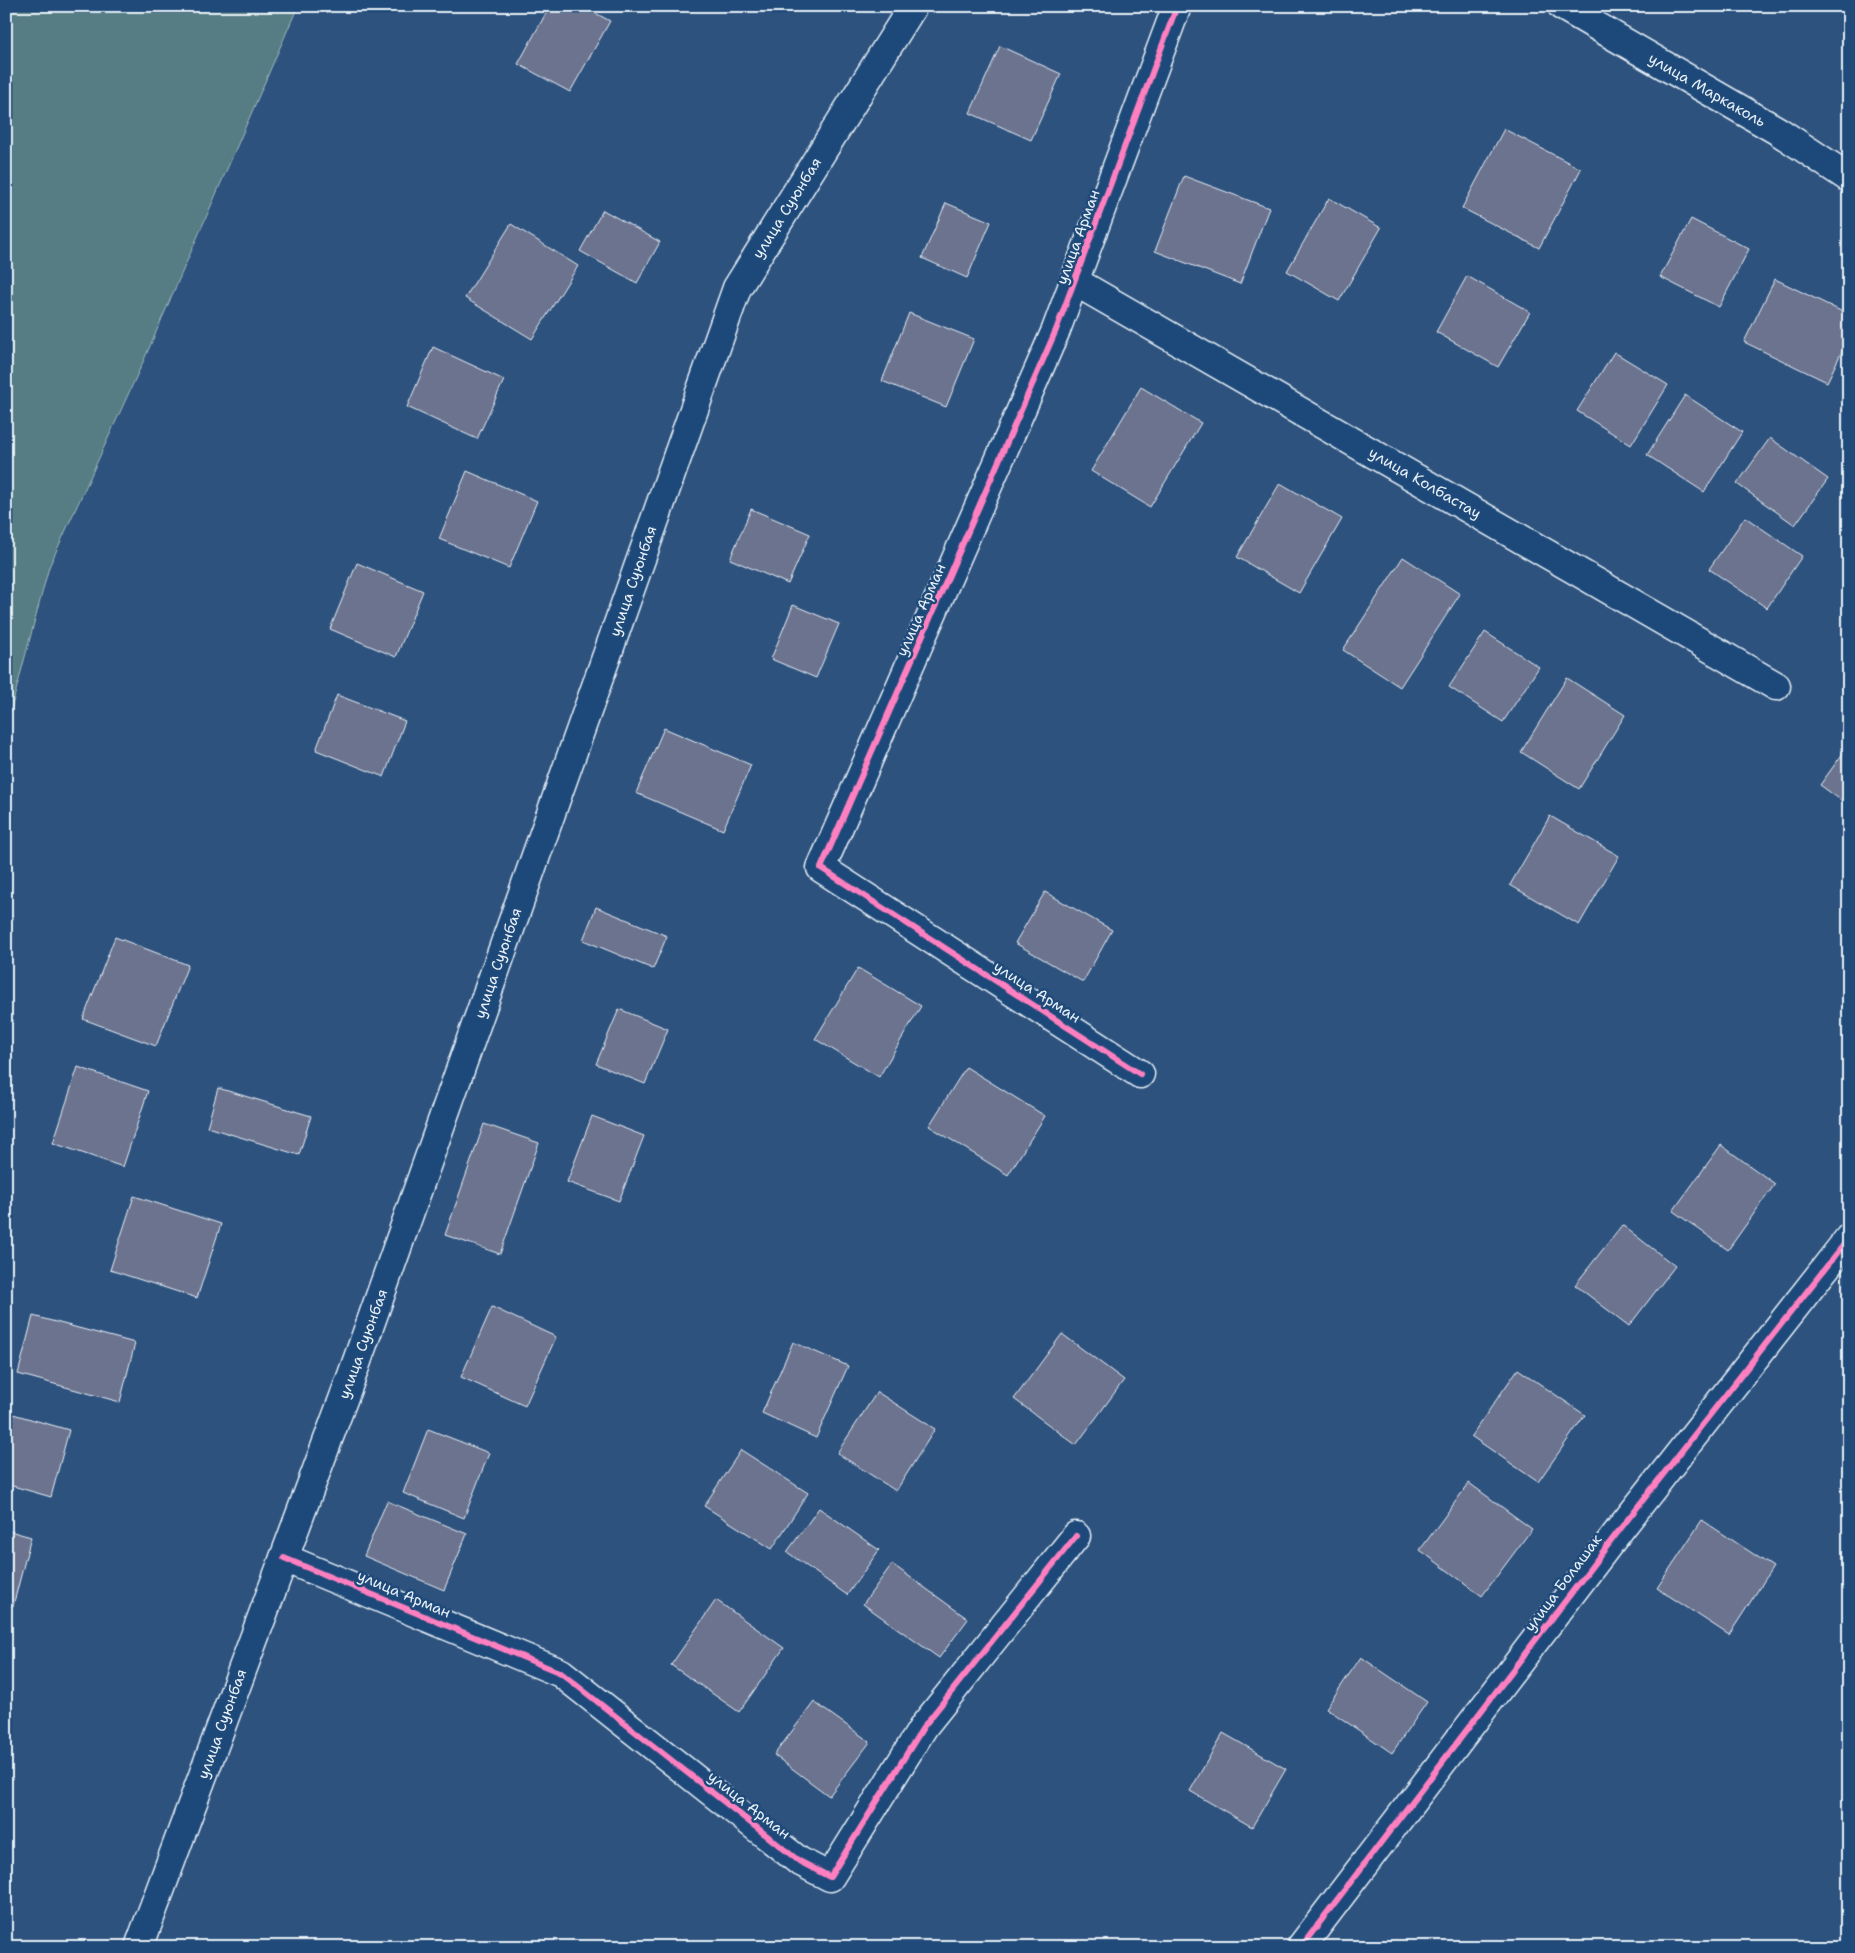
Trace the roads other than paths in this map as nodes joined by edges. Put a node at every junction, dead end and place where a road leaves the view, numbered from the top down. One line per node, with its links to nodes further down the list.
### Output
1 (913, 6): 10 (street, улица Суюнбая)
2 (1177, 6): 5 (street, улица Арман)
3 (1562, 6): 4 (street, улица Маркаколь)
4 (1849, 178)
5 (1074, 281): 6 (street, улица Колбастау); 7 (street, улица Арман)
6 (1776, 686)
7 (1140, 1074)
8 (1849, 1238): 12 (street, улица Болашак)
9 (1076, 1536): 10 (street, улица Арман)
10 (284, 1558): 11 (street, улица Суюнбая)
11 (139, 1947)
12 (1301, 1947)

